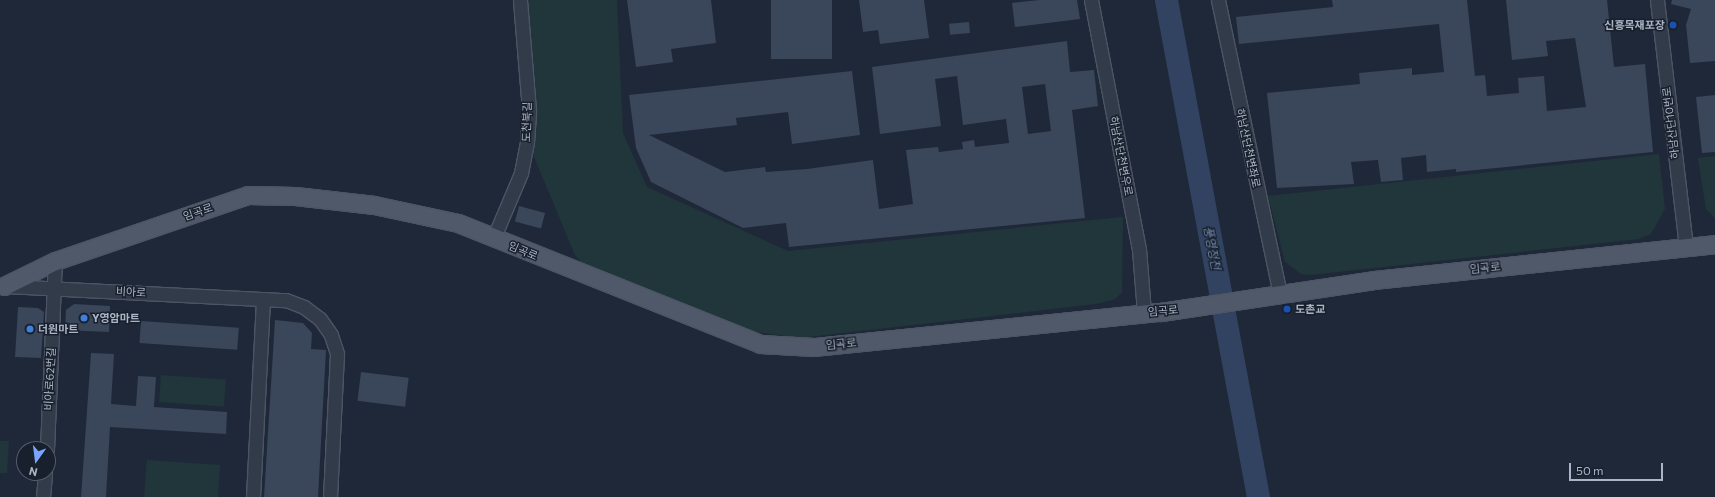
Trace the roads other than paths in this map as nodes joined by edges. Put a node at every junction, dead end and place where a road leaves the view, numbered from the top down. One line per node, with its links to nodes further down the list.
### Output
1 (520, 0): 5 (street, 도천북길)
2 (1091, 0): 13 (street, 하남산단천변우로)
3 (1218, 0): 11 (street, 하남산단천변좌로)
4 (1657, 0): 7 (street, 하남산단10번로)
5 (494, 238): 8 (main road, 임곡로); 13 (main road, 임곡로)
6 (1715, 244): 7 (main road, 임곡로)
7 (1686, 247): 11 (main road, 임곡로)
8 (55, 261): 9 (main road, 임곡로); 10 (street, 비아로62번길)
9 (2, 286): 10 (street, 비아로)
10 (53, 288): 12 (street, 비아로); 14 (street, 비아로62번길)
11 (1280, 295): 13 (main road, 임곡로)
12 (263, 300): 17 (street); 18 (street, 비아로)
13 (1144, 312)
14 (46, 441)
15 (44, 481): 16 (street)
16 (43, 497)
17 (253, 497)
18 (330, 497)

